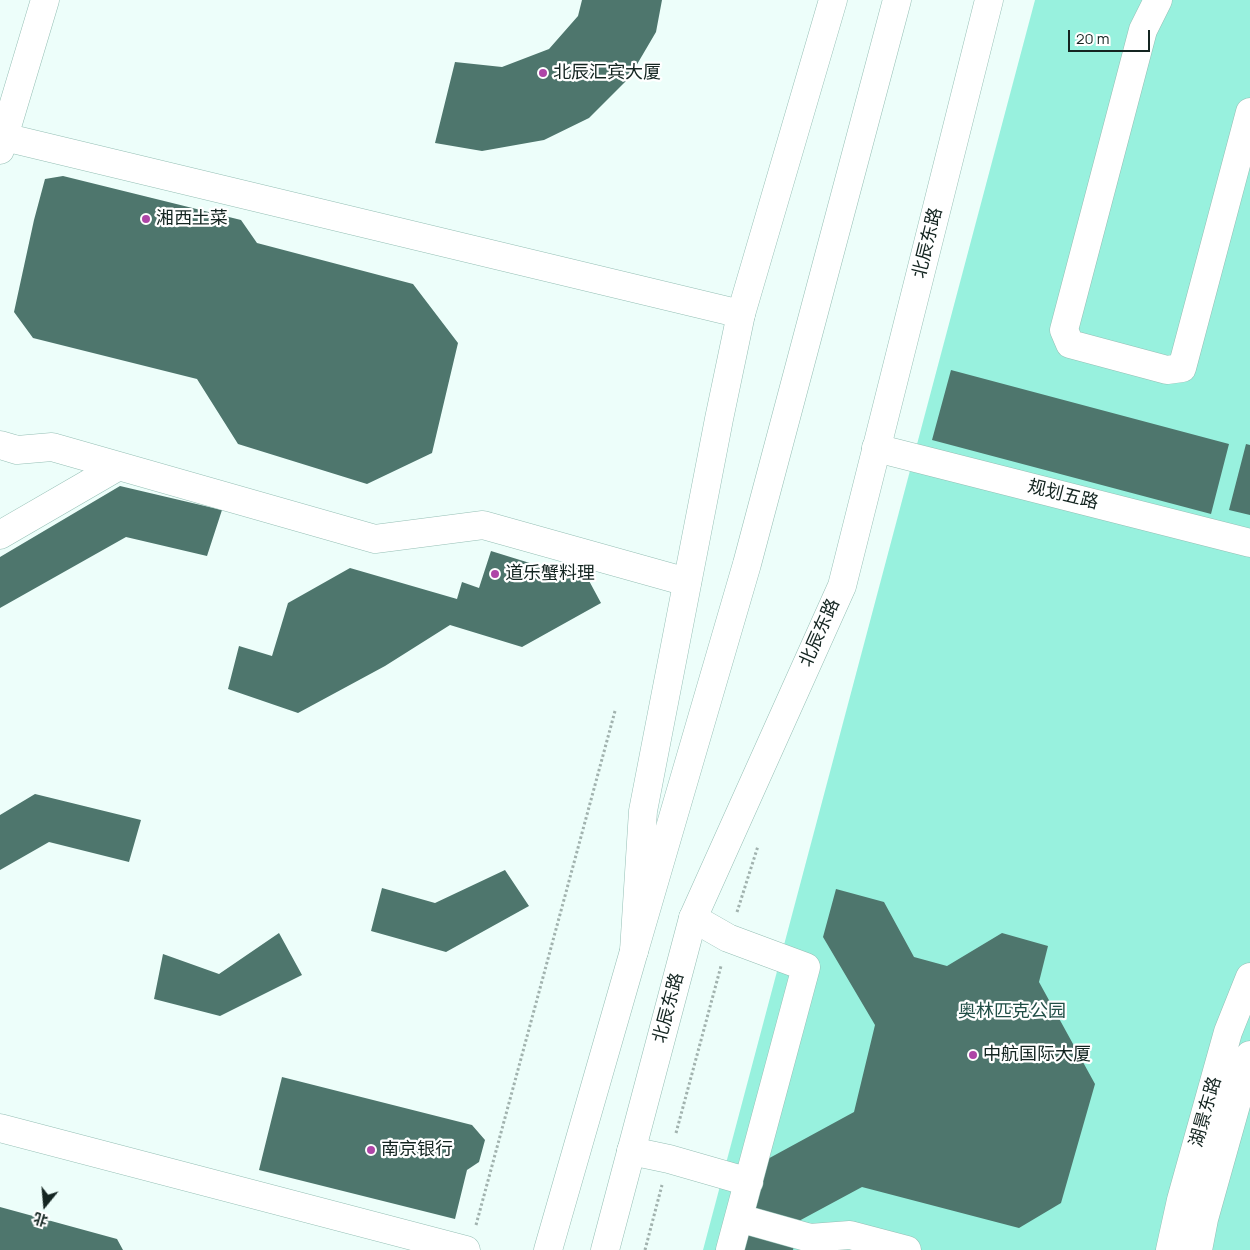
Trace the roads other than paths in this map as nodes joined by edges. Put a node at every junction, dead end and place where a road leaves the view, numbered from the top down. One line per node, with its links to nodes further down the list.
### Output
1 (45, 0): 7 (main road)
2 (833, 0): 8 (main road)
3 (897, 0): 16 (main road)
4 (989, 0): 10 (main road, 北辰东路)
5 (1158, 0): 6 (main road)
6 (1250, 112)
7 (2, 143): 8 (main road)
8 (741, 314): 14 (main road)
9 (0, 445): 11 (main road)
10 (876, 448): 13 (main road, 规划五路); 15 (main road, 北辰东路)
11 (119, 466): 12 (main road); 14 (main road)
12 (0, 535)
13 (1250, 543)
14 (687, 582): 16 (main road)
15 (693, 918): 20 (main road, 北辰东路); 21 (main road)
16 (634, 951): 25 (main road)
17 (1250, 977): 29 (main road, 湖景东路)
18 (1250, 1055): 30 (main road, 湖景东路)
19 (0, 1128): 23 (main road)
20 (631, 1151): 21 (main road); 26 (main road, 北辰东路)
21 (749, 1182): 22 (main road)
22 (739, 1218): 24 (main road); 27 (main road)
23 (470, 1240)
24 (809, 1244): 28 (main road)
25 (548, 1250)
26 (605, 1250)
27 (730, 1250)
28 (907, 1250)
29 (1170, 1250)
30 (1198, 1250)

